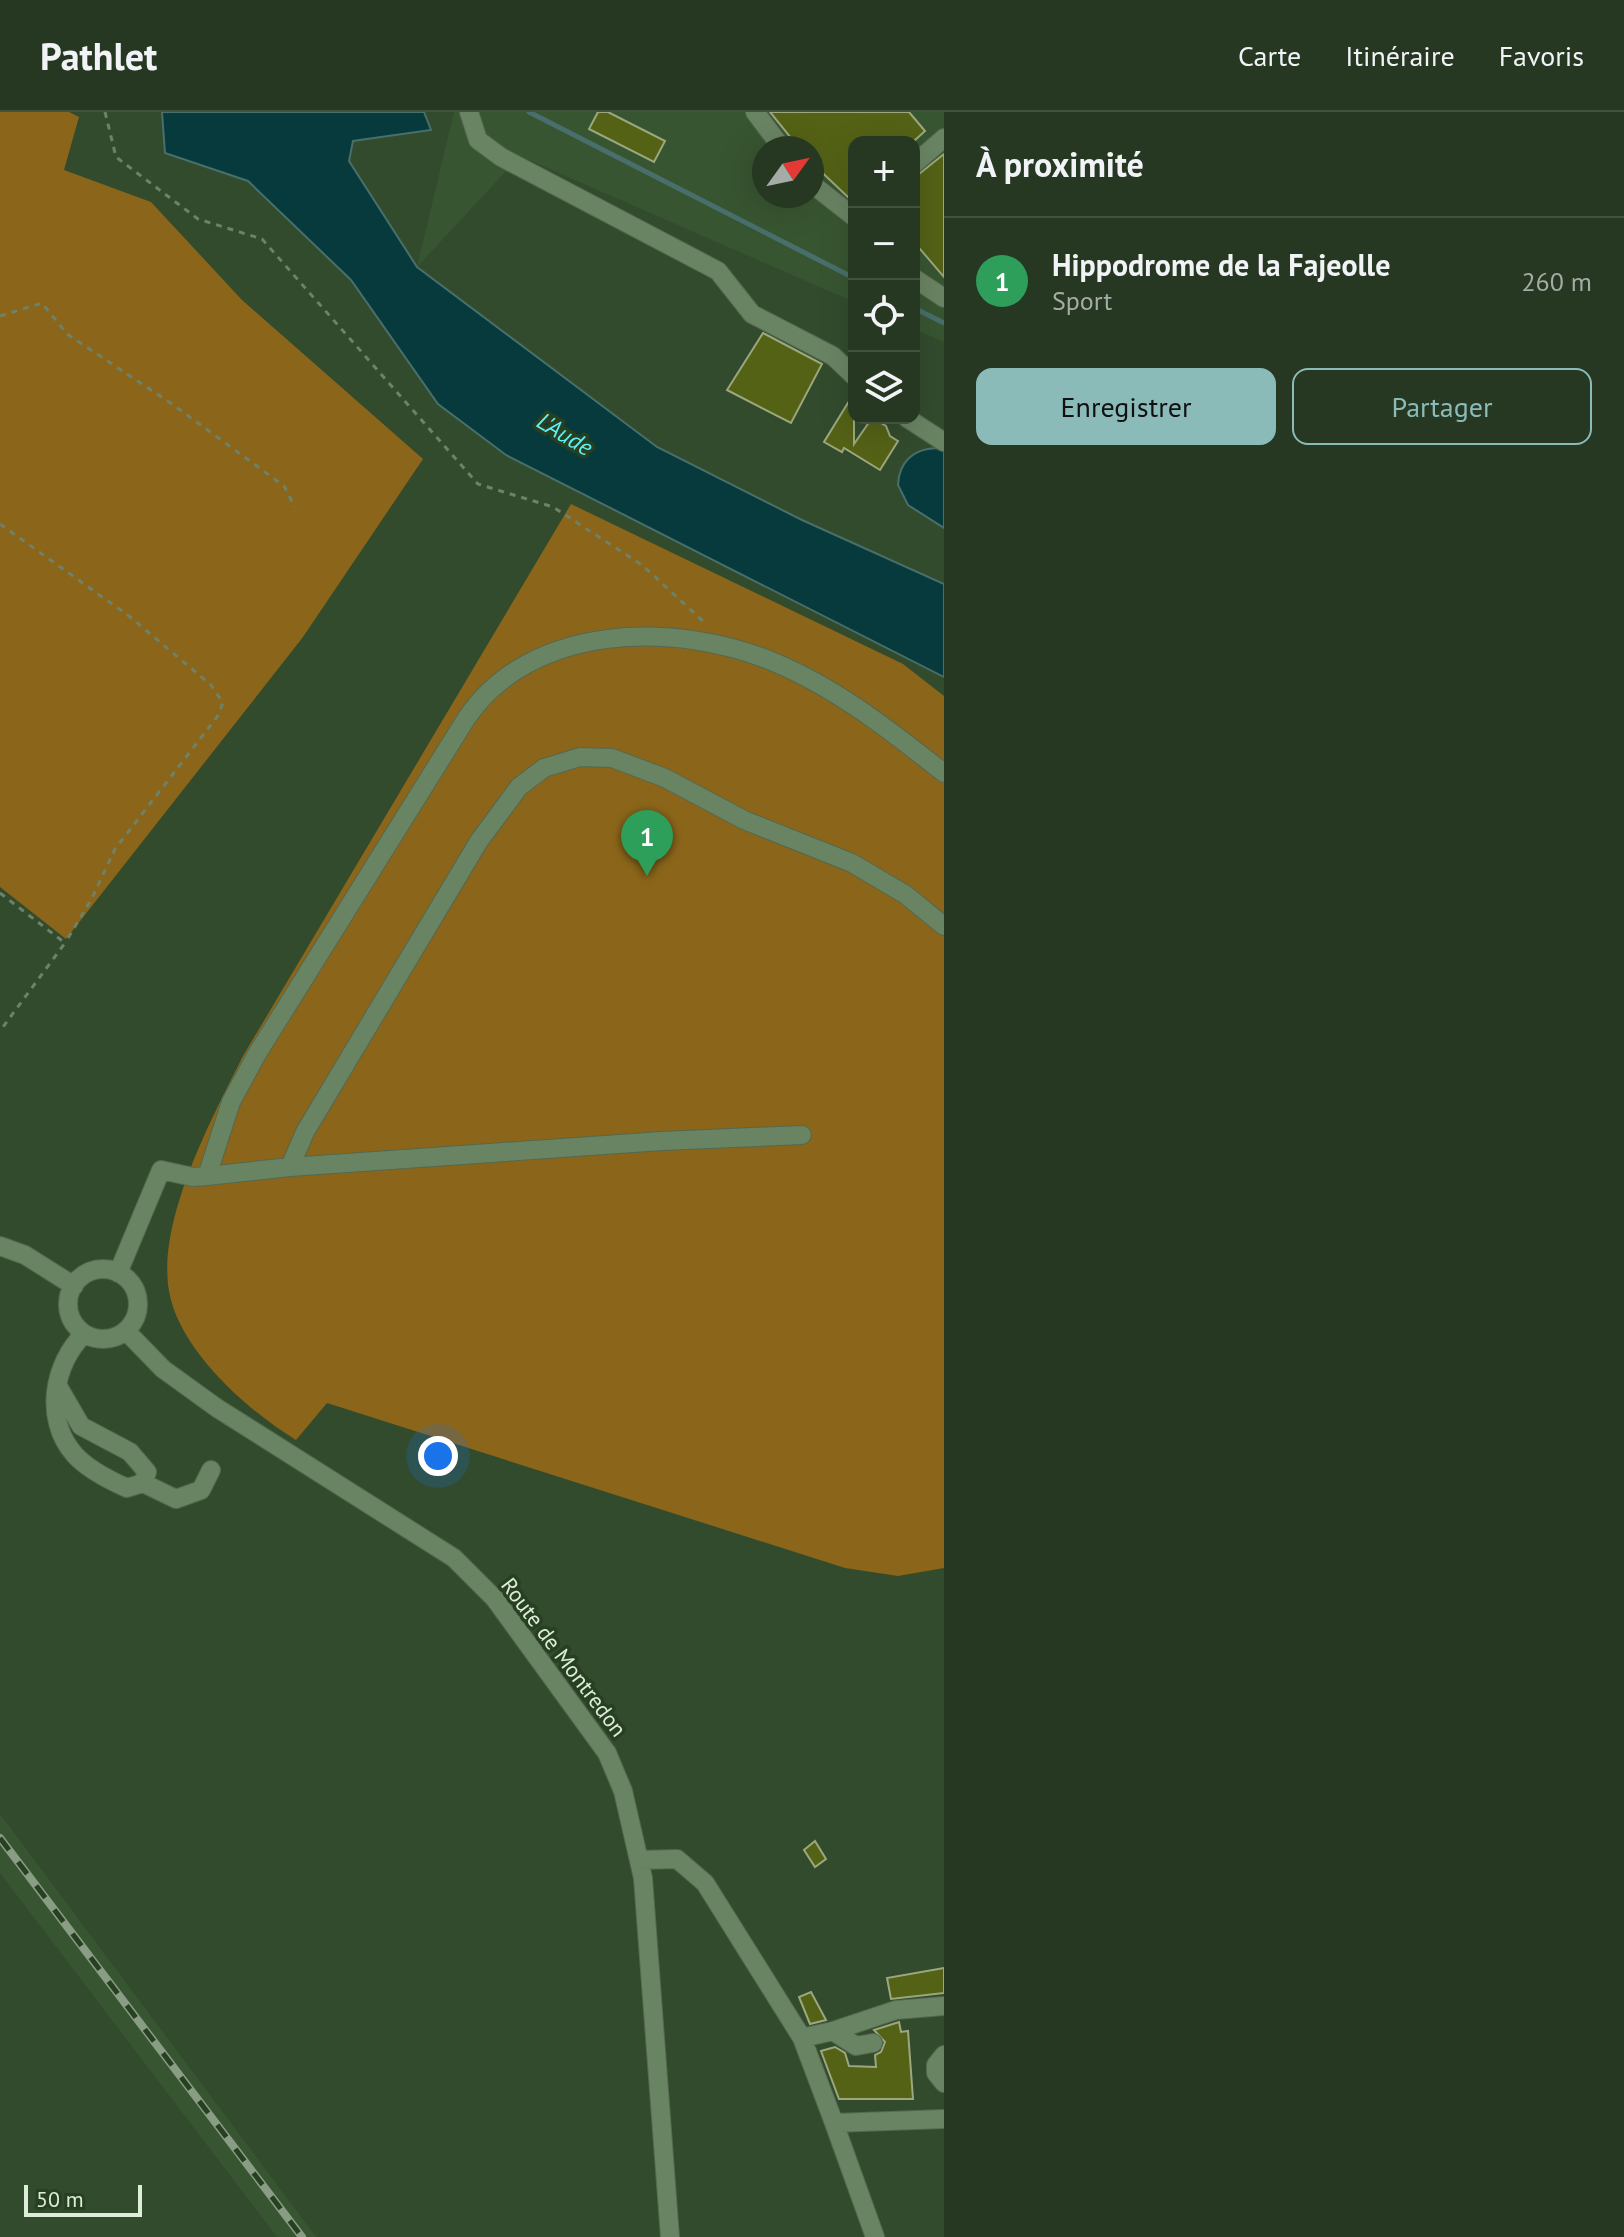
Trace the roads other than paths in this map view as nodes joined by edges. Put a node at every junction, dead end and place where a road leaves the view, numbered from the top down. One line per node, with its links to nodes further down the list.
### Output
1 (469, 112): 10 (street)
2 (755, 112): 3 (street)
3 (773, 136)
4 (944, 138): 5 (street)
5 (920, 159)
6 (824, 193): 7 (street)
7 (848, 212)
8 (917, 280): 9 (street)
9 (944, 298)
10 (848, 370)
11 (916, 424): 12 (street)
12 (944, 442)
13 (944, 773): 17 (street)
14 (944, 926): 16 (street)
15 (802, 1135): 16 (street)
16 (290, 1167): 17 (street)
17 (207, 1176): 19 (street)
18 (0, 1246): 20 (street)
19 (118, 1273): 20 (street); 21 (street)
20 (74, 1286): 22 (street)
21 (126, 1331): 22 (street); 26 (street, Route de Montredon)
22 (84, 1334): 23 (street)
23 (59, 1388): 25 (street); 25 (street)
24 (211, 1470): 25 (street)
25 (143, 1483)
26 (640, 1860): 29 (street); 35 (street, Route de Montredon)
27 (944, 2006): 28 (street)
28 (833, 2031): 29 (street); 30 (street)
29 (802, 2038): 34 (street)
30 (873, 2043)
31 (944, 2055): 32 (street)
32 (944, 2083)
33 (944, 2119): 34 (street)
34 (834, 2123): 36 (street)
35 (670, 2237)
36 (875, 2237)

